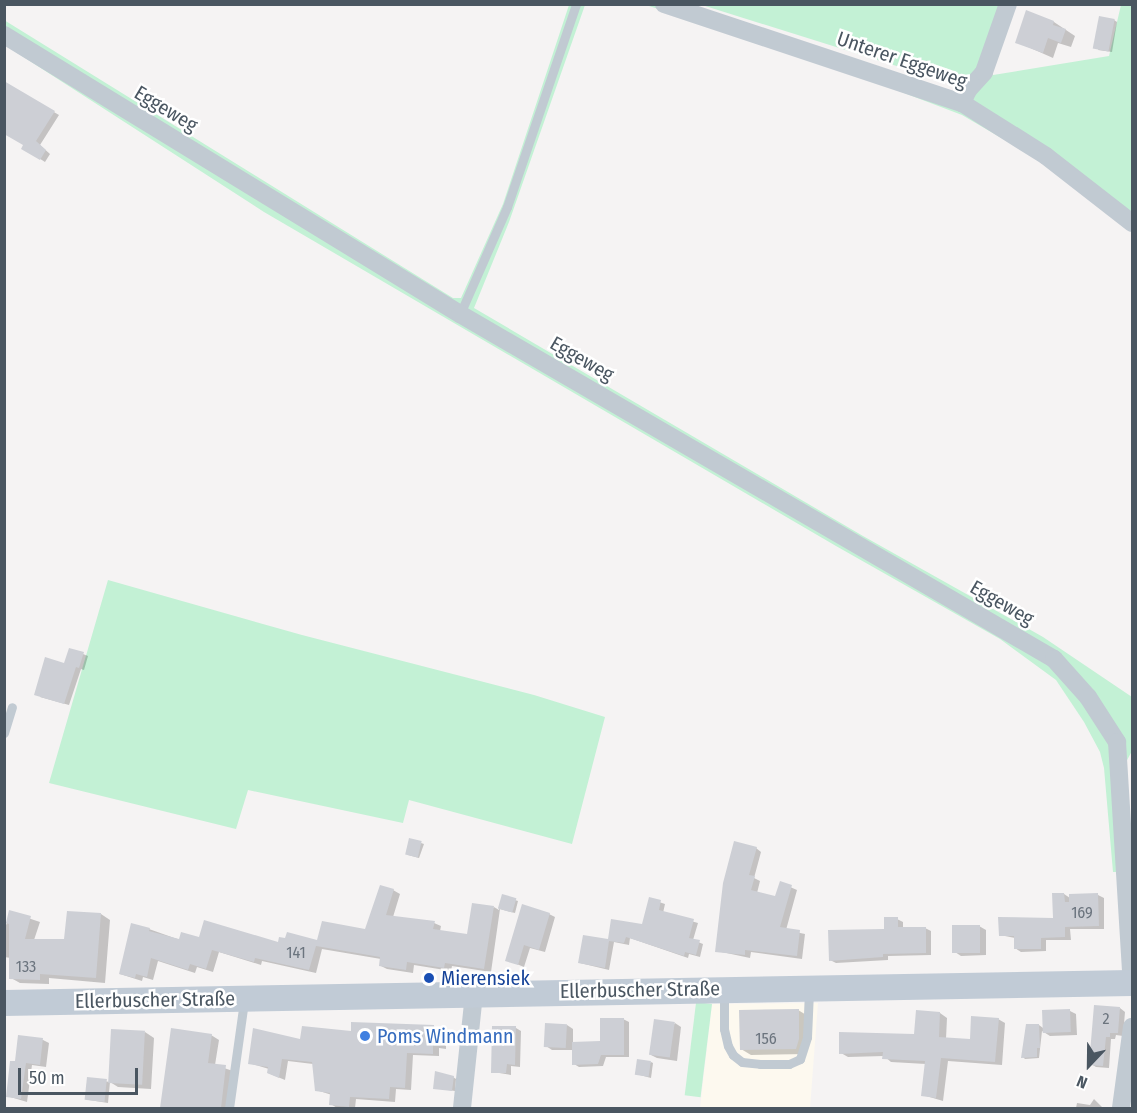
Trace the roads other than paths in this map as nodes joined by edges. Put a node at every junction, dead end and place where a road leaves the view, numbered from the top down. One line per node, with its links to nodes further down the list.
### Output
1 (576, 4): 7 (lane)
2 (664, 4): 5 (street, Unterer Eggeweg)
3 (1008, 4): 5 (street)
4 (4, 35): 7 (street, Eggeweg)
5 (962, 103): 6 (street, Unterer Eggeweg)
6 (1132, 223)
7 (460, 314): 10 (street, Eggeweg)
8 (12, 707): 9 (lane)
9 (4, 733)
10 (1125, 739): 11 (street, Eggeweg)
11 (1132, 984): 12 (main road, Ellerbuscher Straße)
12 (809, 987): 13 (main road, Ellerbuscher Straße); 13 (lane)
13 (724, 989): 14 (main road, Ellerbuscher Straße)
14 (474, 993): 15 (main road, Ellerbuscher Straße); 19 (street)
15 (244, 998): 16 (main road, Ellerbuscher Straße); 18 (lane)
16 (4, 1003)
17 (1132, 1027): 20 (street)
18 (229, 1108)
19 (462, 1108)
20 (1121, 1108)

